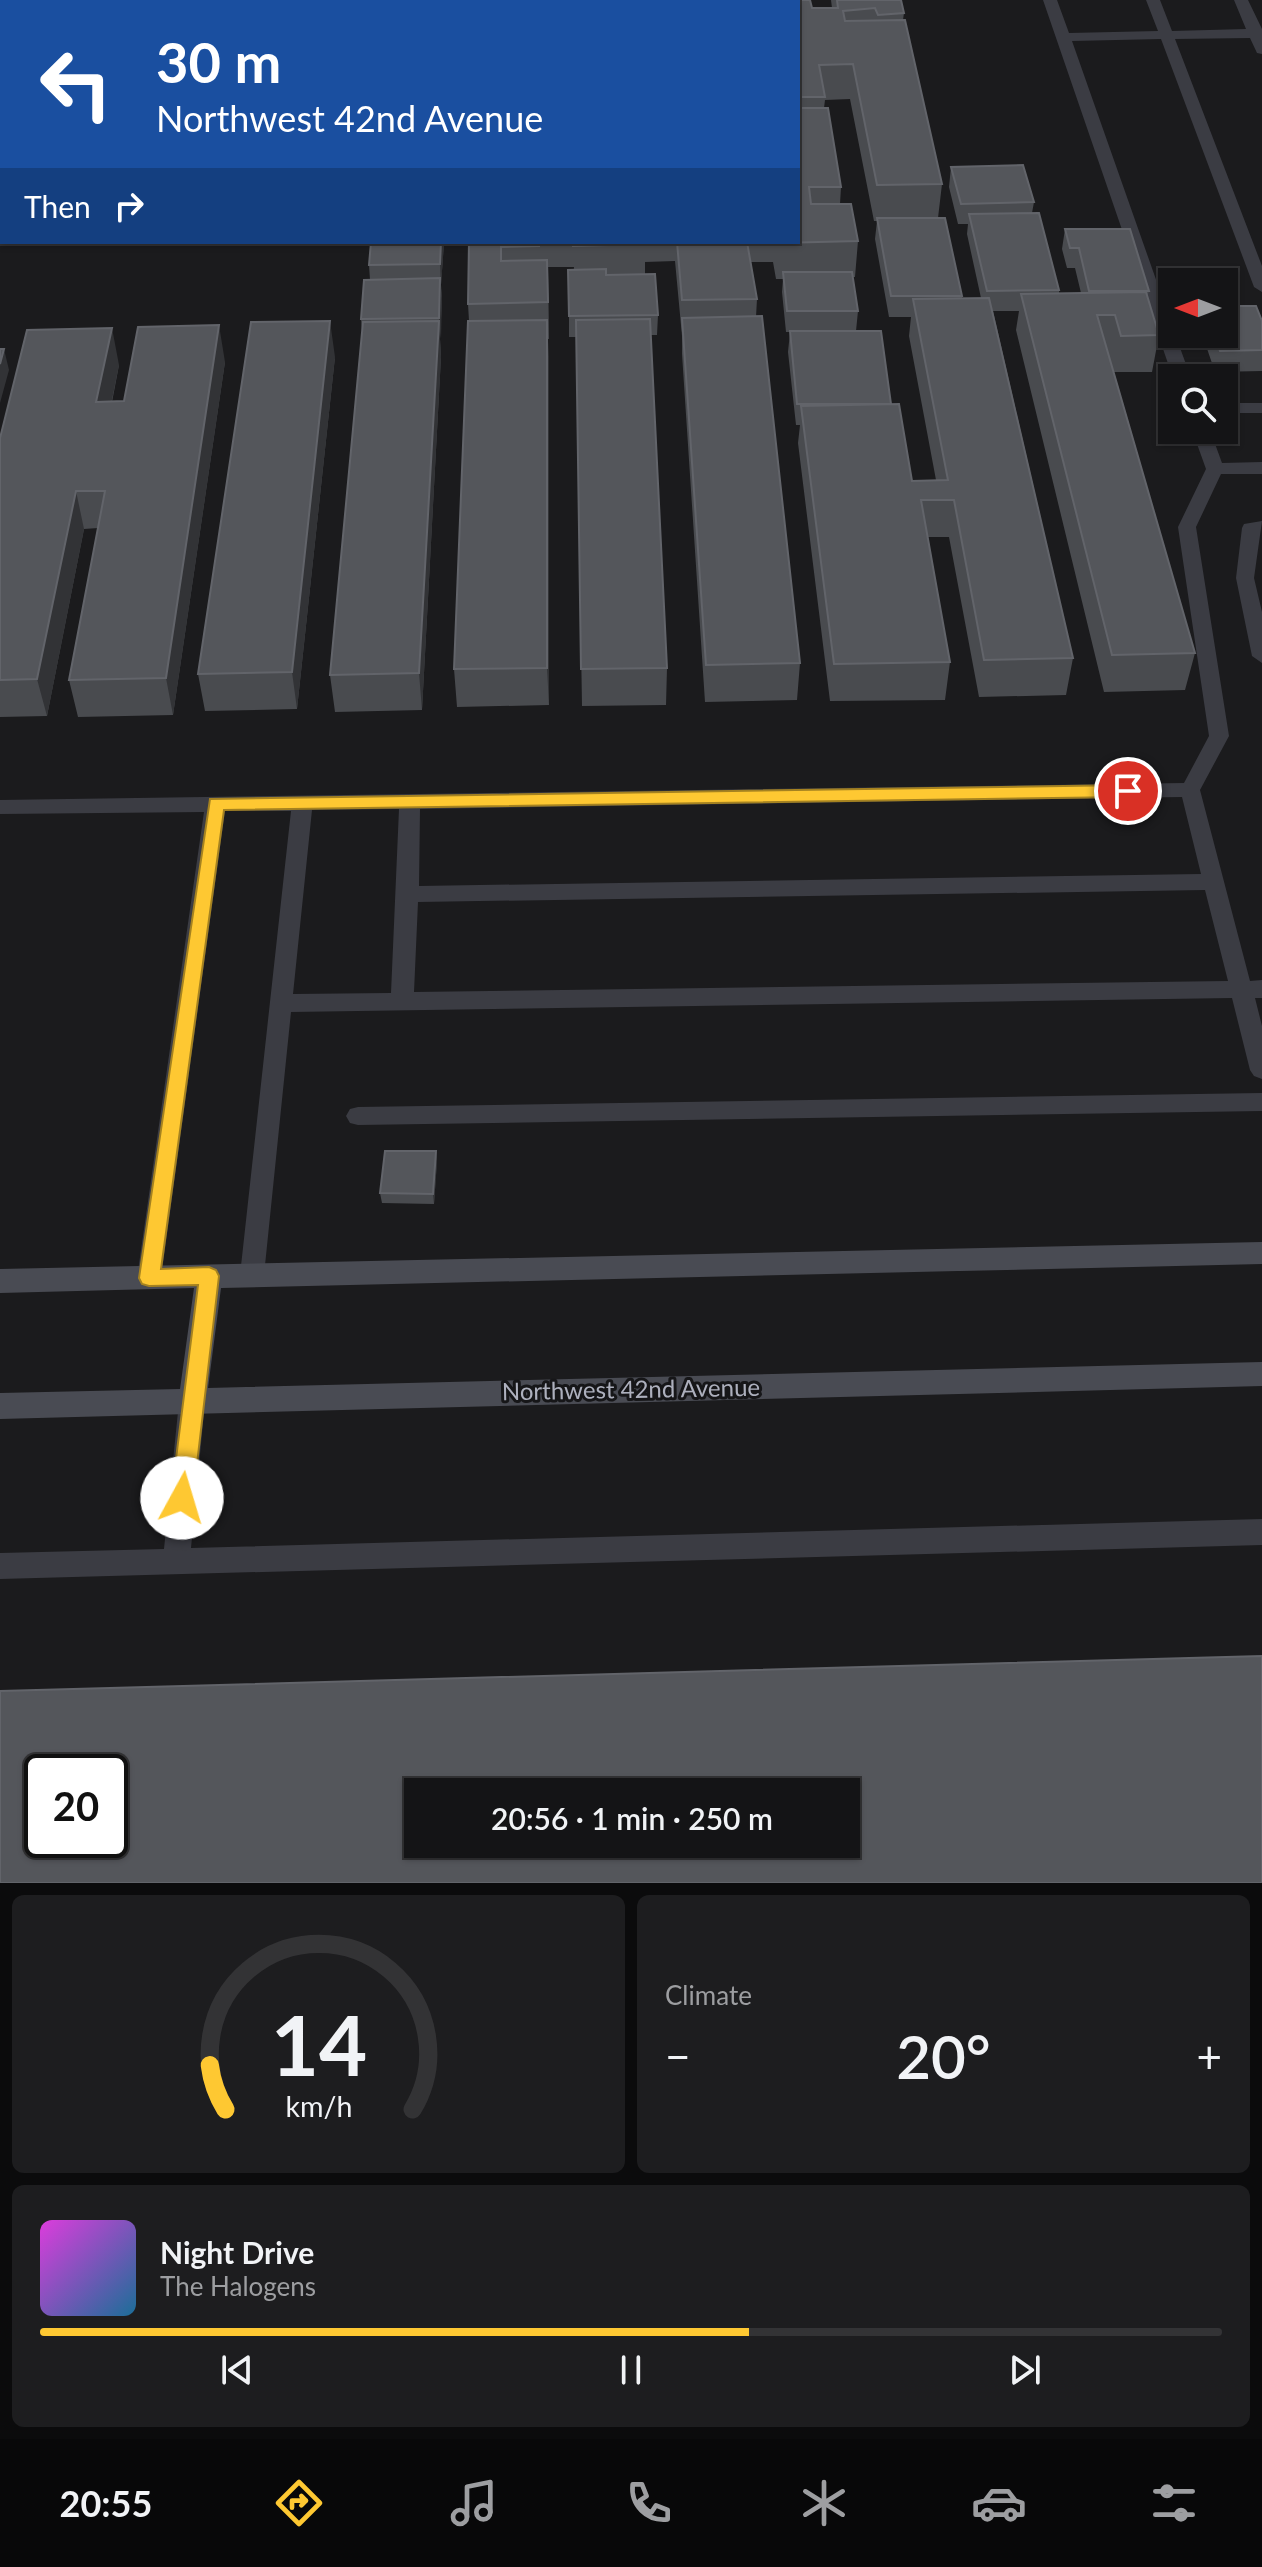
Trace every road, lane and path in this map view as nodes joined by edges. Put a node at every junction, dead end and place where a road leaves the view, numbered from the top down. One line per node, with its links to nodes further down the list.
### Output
1 (1050, 0): 6 (lane)
2 (1153, 0): 5 (lane)
3 (1241, 0): 4 (lane)
4 (1258, 33): 5 (lane); 7 (lane)
5 (1166, 35): 6 (lane); 8 (lane)
6 (1063, 37): 9 (lane)
7 (1262, 50)
8 (1262, 287)
9 (1177, 364)
10 (1238, 408): 11 (lane)
11 (1262, 408)
12 (1206, 444): 14 (lane)
13 (1262, 468): 14 (lane)
14 (1215, 469): 17 (lane)
15 (1262, 527): 16 (lane)
16 (1262, 656)
17 (1190, 790): 18 (lane); 22 (lane)
18 (410, 801): 19 (lane); 23 (lane)
19 (302, 803): 20 (lane); 26 (lane)
20 (216, 804): 21 (lane); 33 (lane)
21 (0, 807)
22 (1214, 882): 23 (lane); 24 (lane)
23 (408, 894): 25 (lane)
24 (1251, 988): 25 (lane); 27 (lane)
25 (402, 1001): 26 (lane)
26 (281, 1003): 31 (lane)
27 (1262, 1070)
28 (1262, 1102): 29 (lane)
29 (358, 1116)
30 (1262, 1253): 31 (main road)
31 (252, 1275): 32 (main road)
32 (209, 1276): 33 (main road); 36 (main road)
33 (149, 1278): 34 (main road)
34 (0, 1281)
35 (1262, 1374): 36 (main road, Northwest 42nd Avenue)
36 (192, 1402): 37 (main road, Northwest 42nd Avenue); 39 (lane)
37 (0, 1406)
38 (1262, 1532): 39 (lane)
39 (176, 1561): 40 (lane)
40 (0, 1566)

